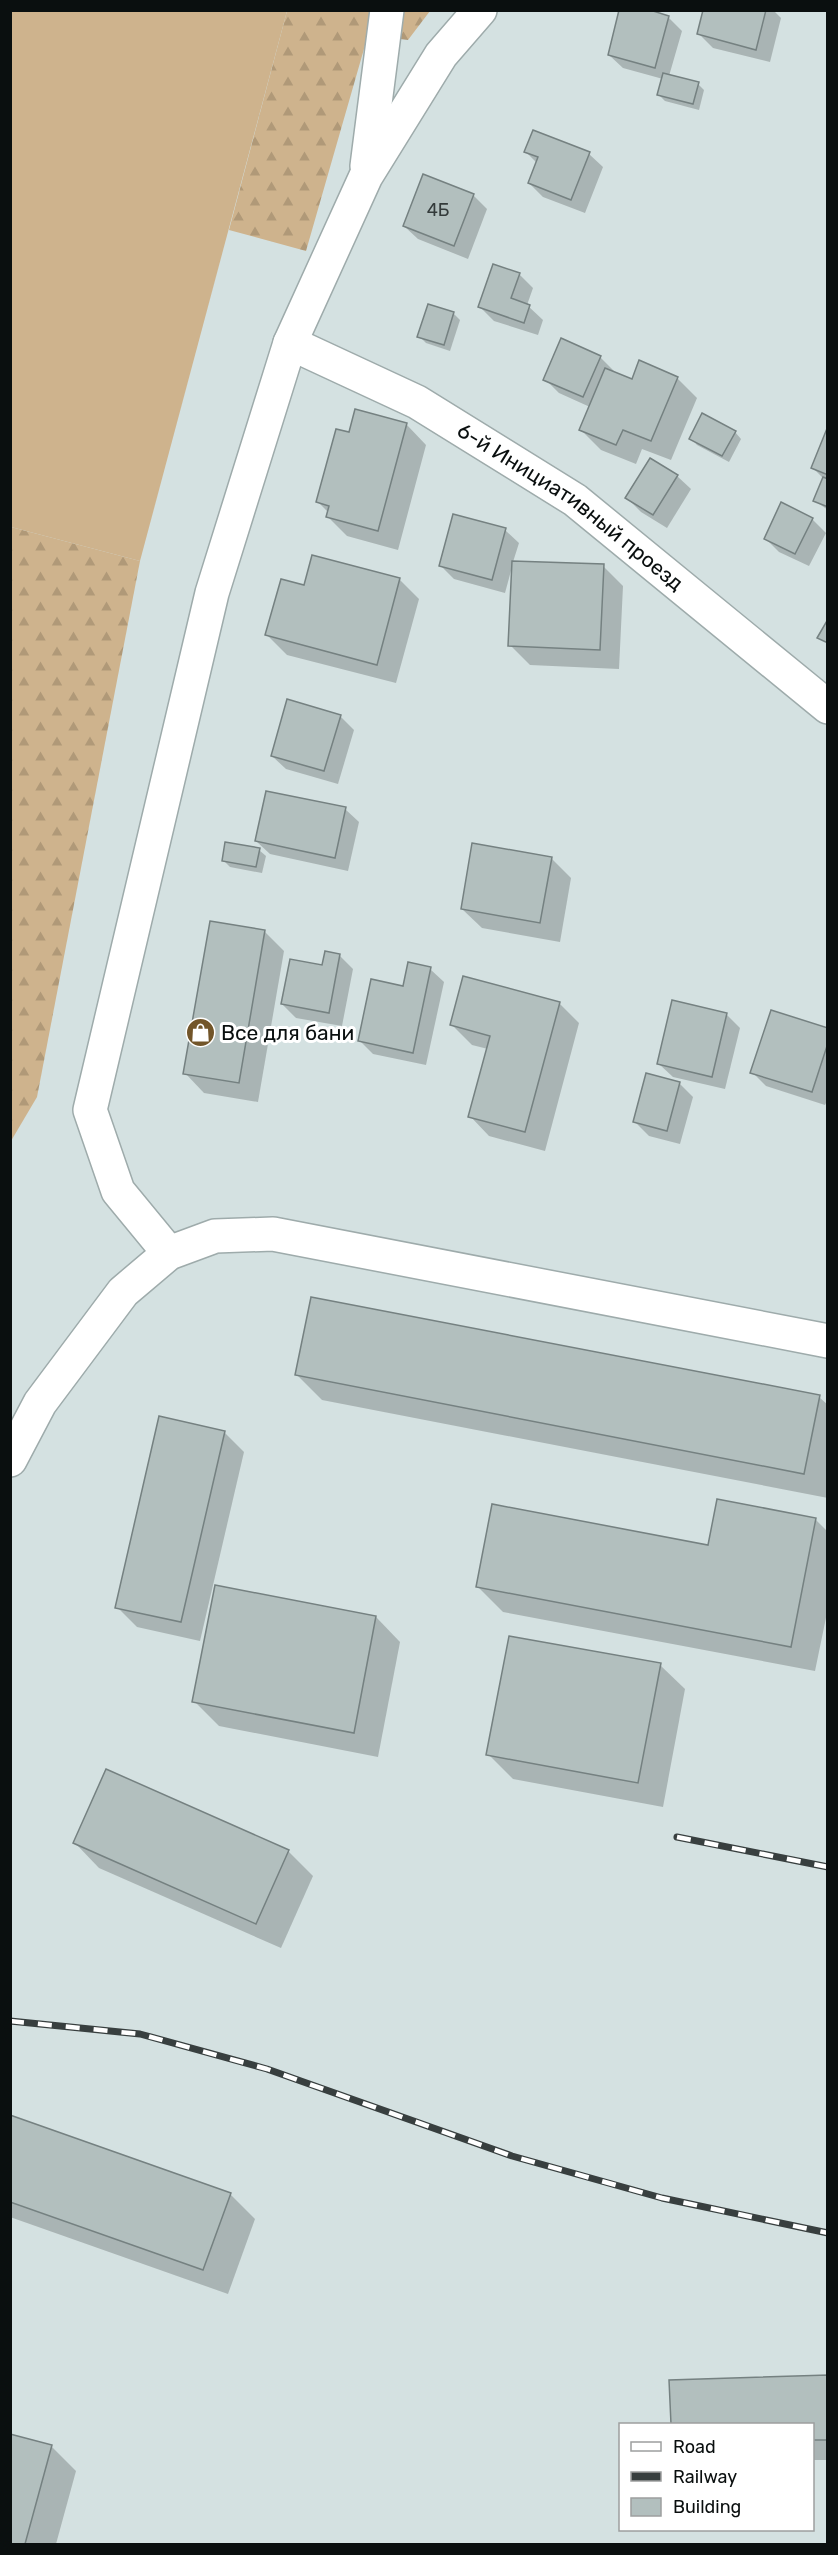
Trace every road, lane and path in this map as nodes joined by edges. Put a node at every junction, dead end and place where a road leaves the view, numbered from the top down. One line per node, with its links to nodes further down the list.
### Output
1 (387, 10): 3 (street)
2 (480, 10): 3 (street)
3 (366, 176): 4 (street)
4 (290, 344): 5 (street, 6-й Инициативный проезд); 6 (street)
5 (828, 707)
6 (169, 1253): 7 (street); 8 (street)
7 (828, 1341)
8 (10, 1460)

